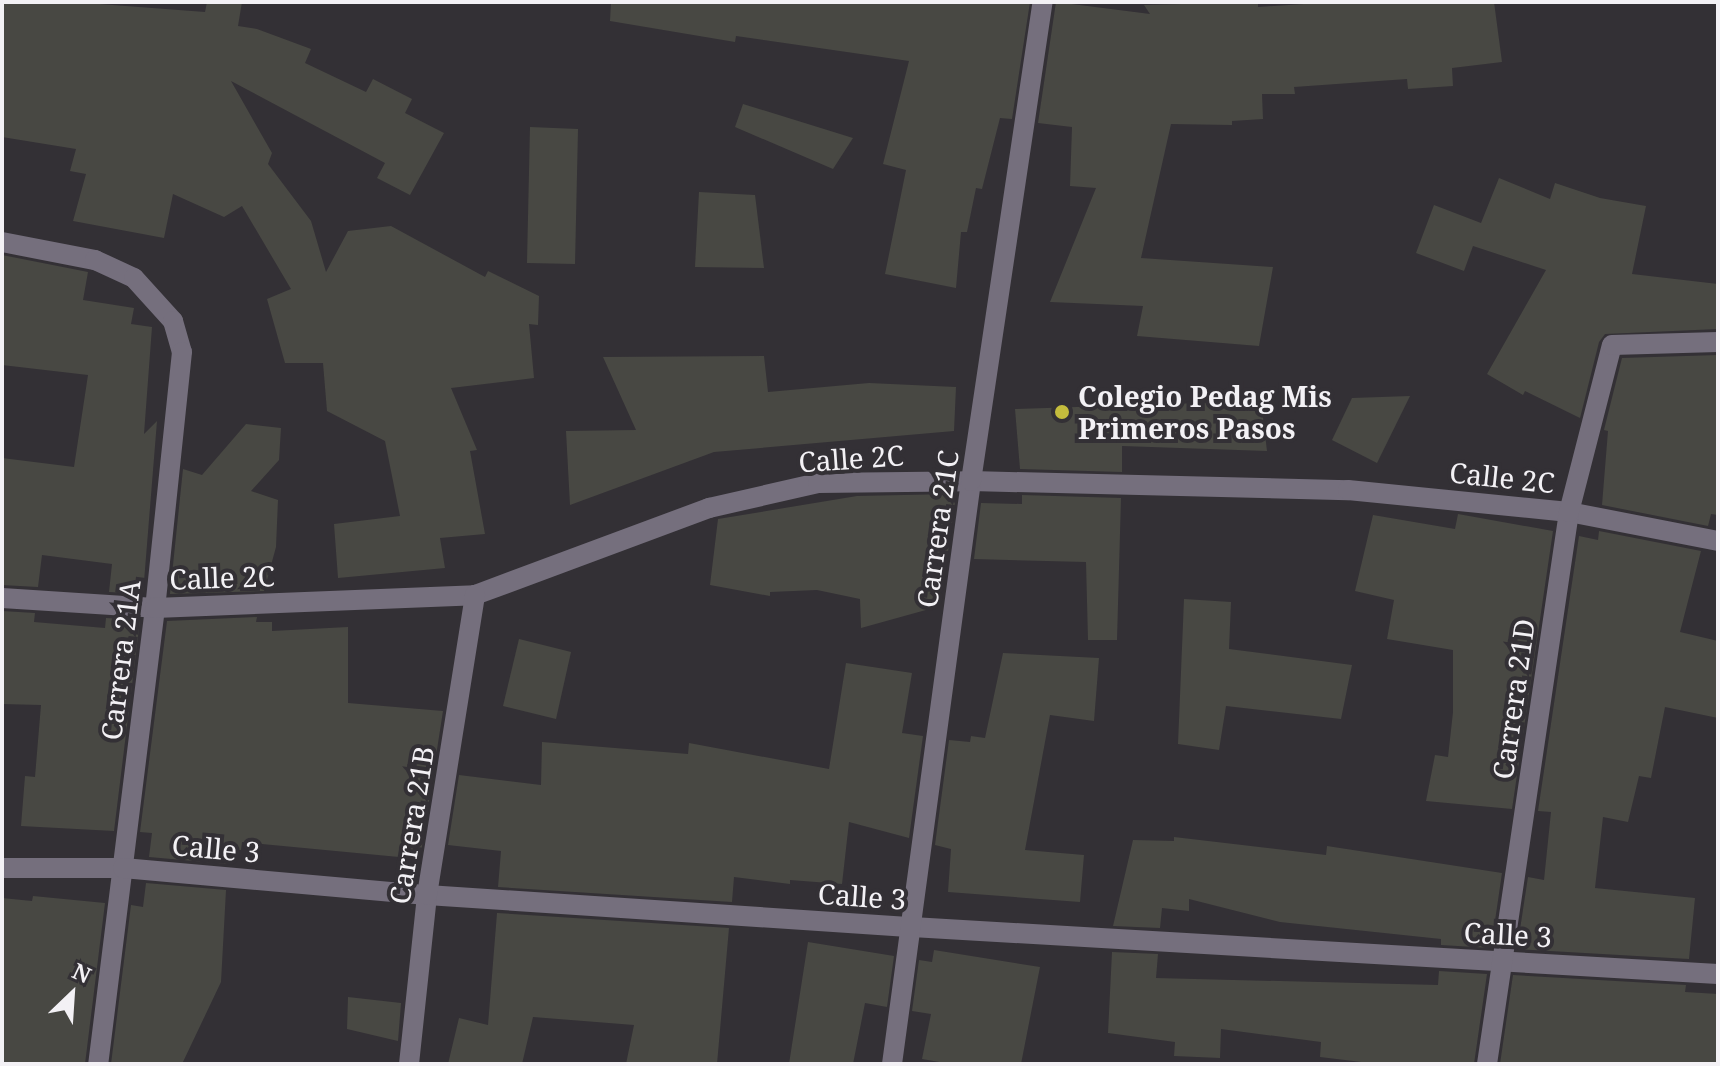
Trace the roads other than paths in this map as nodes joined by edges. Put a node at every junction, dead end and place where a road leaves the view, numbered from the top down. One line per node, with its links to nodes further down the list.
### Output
1 (1043, 2): 4 (street, Carrera 21C)
2 (2, 242): 9 (street, Carrera 21A)
3 (1718, 342): 5 (street, Carrera 21D)
4 (971, 481): 5 (street, Calle 2C); 7 (street, Calle 2C); 13 (street, Carrera 21C)
5 (1569, 512): 6 (street, Calle 2C); 14 (street, Carrera 21D)
6 (1718, 541)
7 (475, 595): 9 (street, Calle 2C); 12 (street, Carrera 21B)
8 (2, 598): 9 (street, Calle 2C)
9 (155, 608): 11 (street, Carrera 21A)
10 (2, 868): 11 (street, Calle 3)
11 (123, 868): 12 (street, Calle 3); 16 (street, Carrera 21A)
12 (427, 895): 13 (street, Calle 3); 17 (street, Carrera 21B)
13 (912, 927): 14 (street, Calle 3); 18 (street, Carrera 21C)
14 (1504, 962): 15 (street, Calle 3); 19 (street, Carrera 21D)
15 (1718, 974)
16 (98, 1064)
17 (409, 1064)
18 (892, 1064)
19 (1487, 1064)

